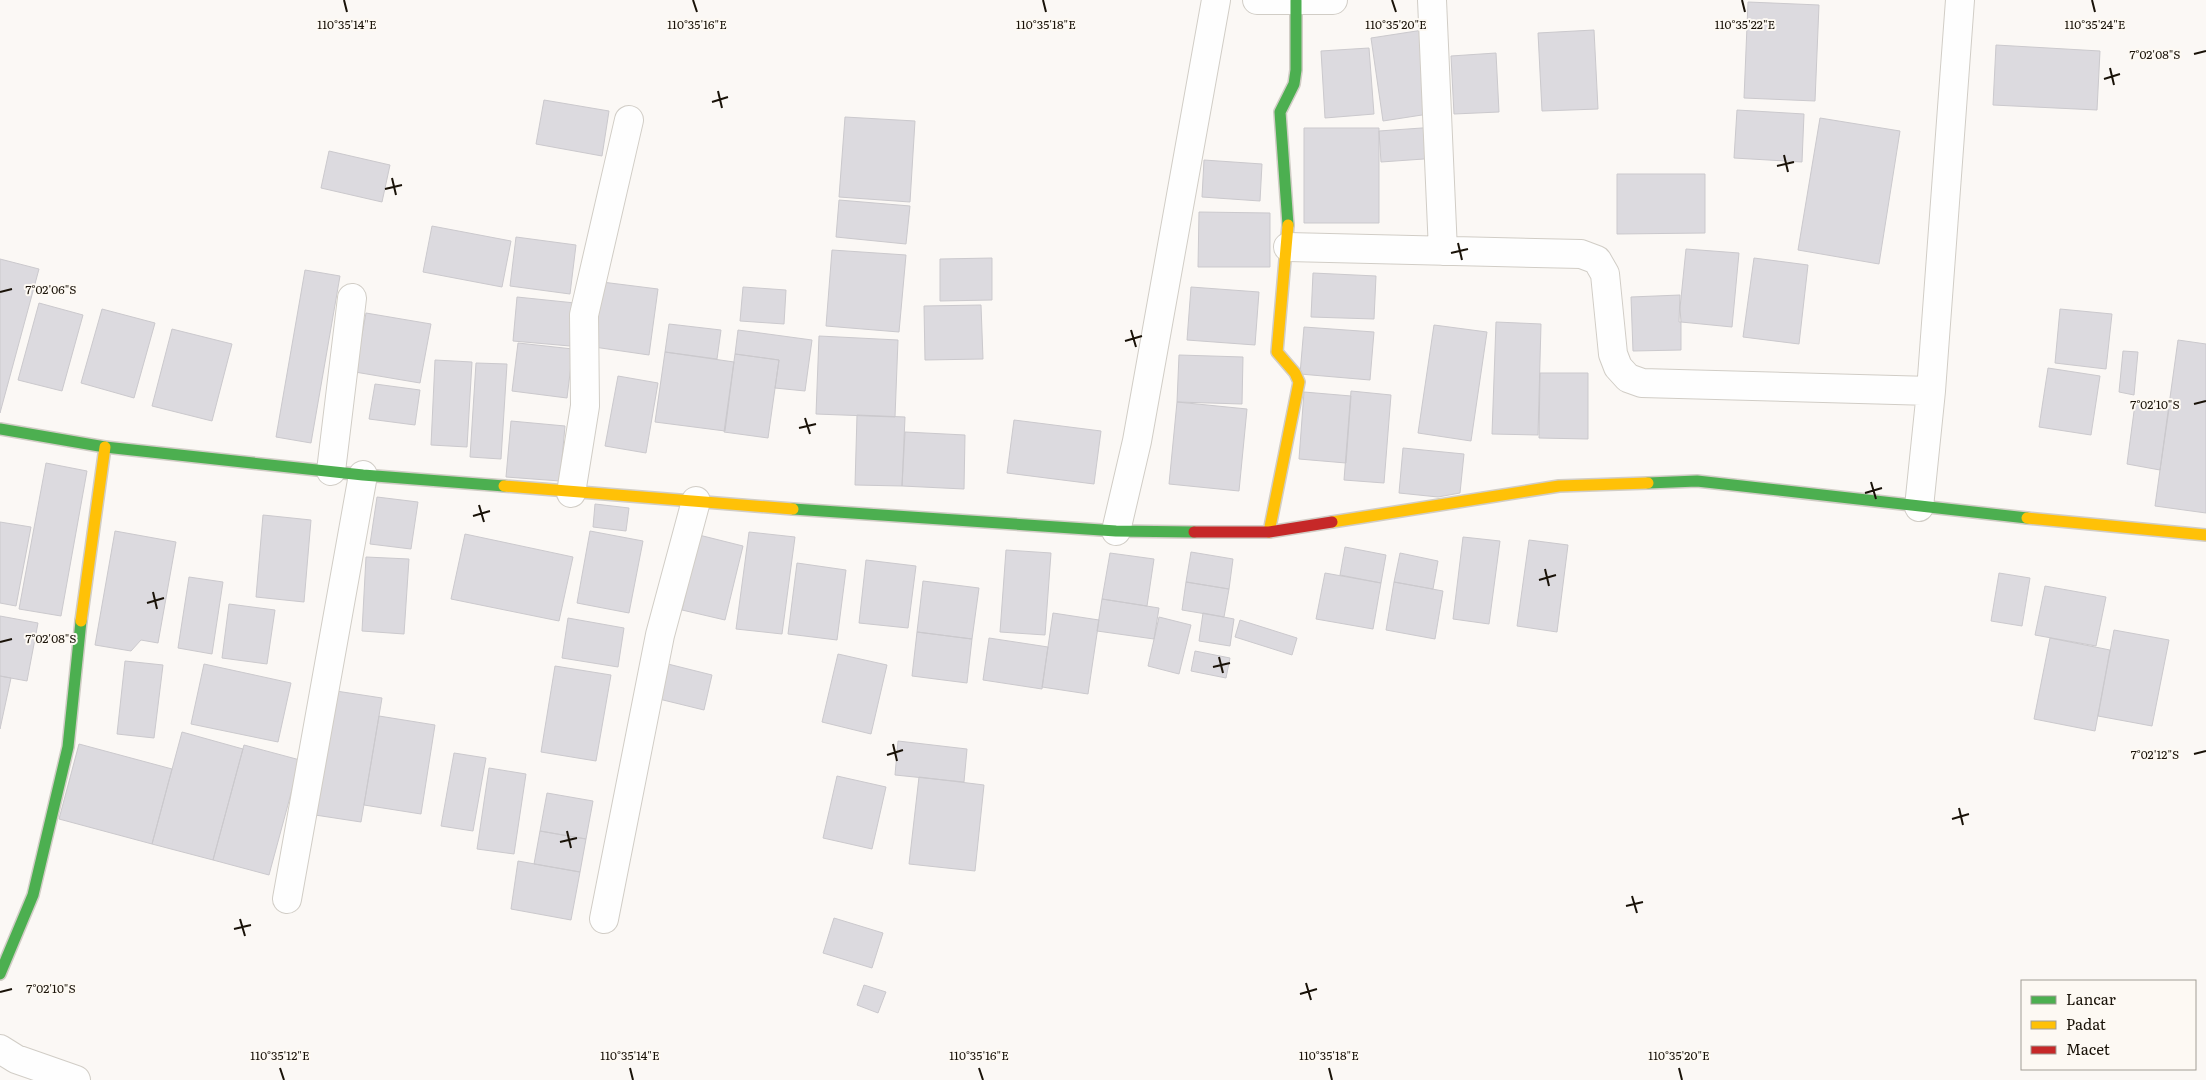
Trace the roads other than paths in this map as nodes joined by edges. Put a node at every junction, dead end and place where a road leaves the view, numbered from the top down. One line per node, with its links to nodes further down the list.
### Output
1 (1216, 0): 19 (street)
2 (1257, 0): 6 (street)
3 (1334, 0): 6 (street)
4 (1432, 0): 9 (street)
5 (1960, 0): 11 (street)
6 (1296, 1): 8 (street)
7 (629, 120): 16 (street)
8 (1288, 247): 9 (street); 20 (street)
9 (1443, 251): 11 (street)
10 (352, 298): 14 (street)
11 (1931, 391): 18 (street)
12 (0, 429): 13 (street)
13 (105, 447): 14 (street); 24 (street)
14 (331, 471): 15 (street)
15 (363, 475): 16 (street); 22 (street)
16 (571, 493): 17 (street)
17 (696, 501): 19 (street); 23 (street)
18 (1919, 507): 20 (street); 21 (street)
19 (1116, 531): 20 (street)
20 (1270, 532)
21 (2206, 536)
22 (287, 899)
23 (604, 919)
24 (0, 974)
25 (0, 1049): 26 (street)
26 (76, 1080)

